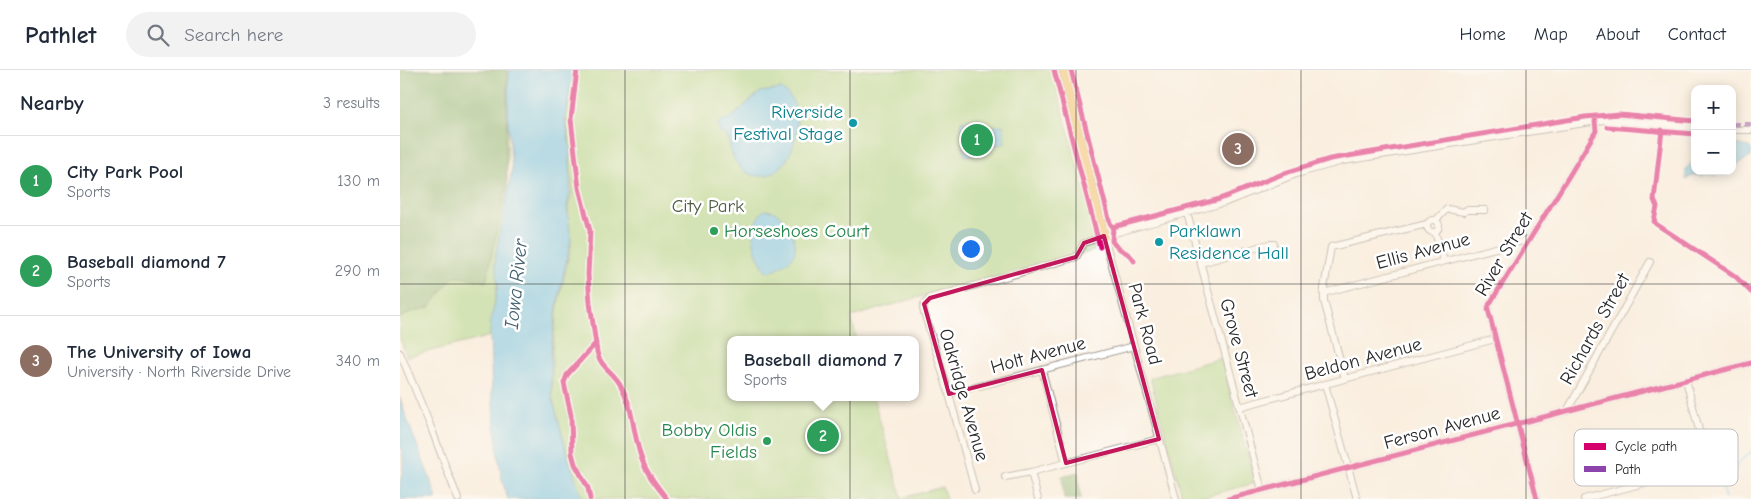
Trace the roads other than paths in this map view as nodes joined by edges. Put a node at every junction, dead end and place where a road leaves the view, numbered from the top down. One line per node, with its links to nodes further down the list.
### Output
1 (1062, 70): 11 (main road, Park Road)
2 (1595, 121): 3 (street); 7 (street); 12 (street, River Street)
3 (1691, 127)
4 (1736, 130): 5 (street)
5 (1751, 130)
6 (1485, 210): 8 (street)
7 (1187, 213): 11 (street); 16 (street, Grove Street)
8 (1436, 220): 9 (street); 10 (street)
9 (1427, 224): 10 (street); 17 (street)
10 (1435, 232): 14 (street)
11 (1104, 236): 19 (street, Park Road); 26 (street, Oakridge Avenue)
12 (1530, 239): 14 (street, Ellis Avenue); 18 (street, River Street)
13 (1274, 244): 16 (street)
14 (1444, 261): 17 (street, Ellis Avenue)
15 (1650, 262): 28 (street, Richards Street)
16 (1200, 264): 27 (street, Grove Street)
17 (1323, 293): 23 (street)
18 (1495, 339): 23 (street, Beldon Avenue); 29 (street, River Street)
19 (1134, 346): 22 (street, Holt Avenue); 31 (street, Park Road)
20 (400, 353): 39 (street)
21 (1751, 363): 24 (street, Ferson Avenue)
22 (1042, 370): 26 (street, Holt Avenue); 32 (street)
23 (1345, 379): 25 (street, Beldon Avenue)
24 (1686, 380): 28 (street, Ferson Avenue); 30 (street)
25 (1325, 384): 27 (street, Beldon Avenue); 33 (street)
26 (950, 394): 37 (street, Oakridge Avenue)
27 (1239, 407): 38 (street, Grove Street)
28 (1567, 411): 29 (street, Ferson Avenue)
29 (1518, 424): 33 (street, Ferson Avenue); 44 (street, River Street)
30 (1699, 429)
31 (1159, 438): 32 (street); 41 (street, Park Road)
32 (1066, 463): 34 (street)
33 (1348, 468): 38 (street, Ferson Avenue); 43 (street)
34 (1031, 472): 35 (street); 40 (street)
35 (1005, 477)
36 (1633, 486): 45 (street)
37 (975, 490)
38 (1262, 490): 42 (street, Ferson Avenue)
39 (458, 499)
40 (1038, 499)
41 (1176, 499)
42 (1228, 499)
43 (1357, 499)
44 (1537, 499)
45 (1584, 499)

